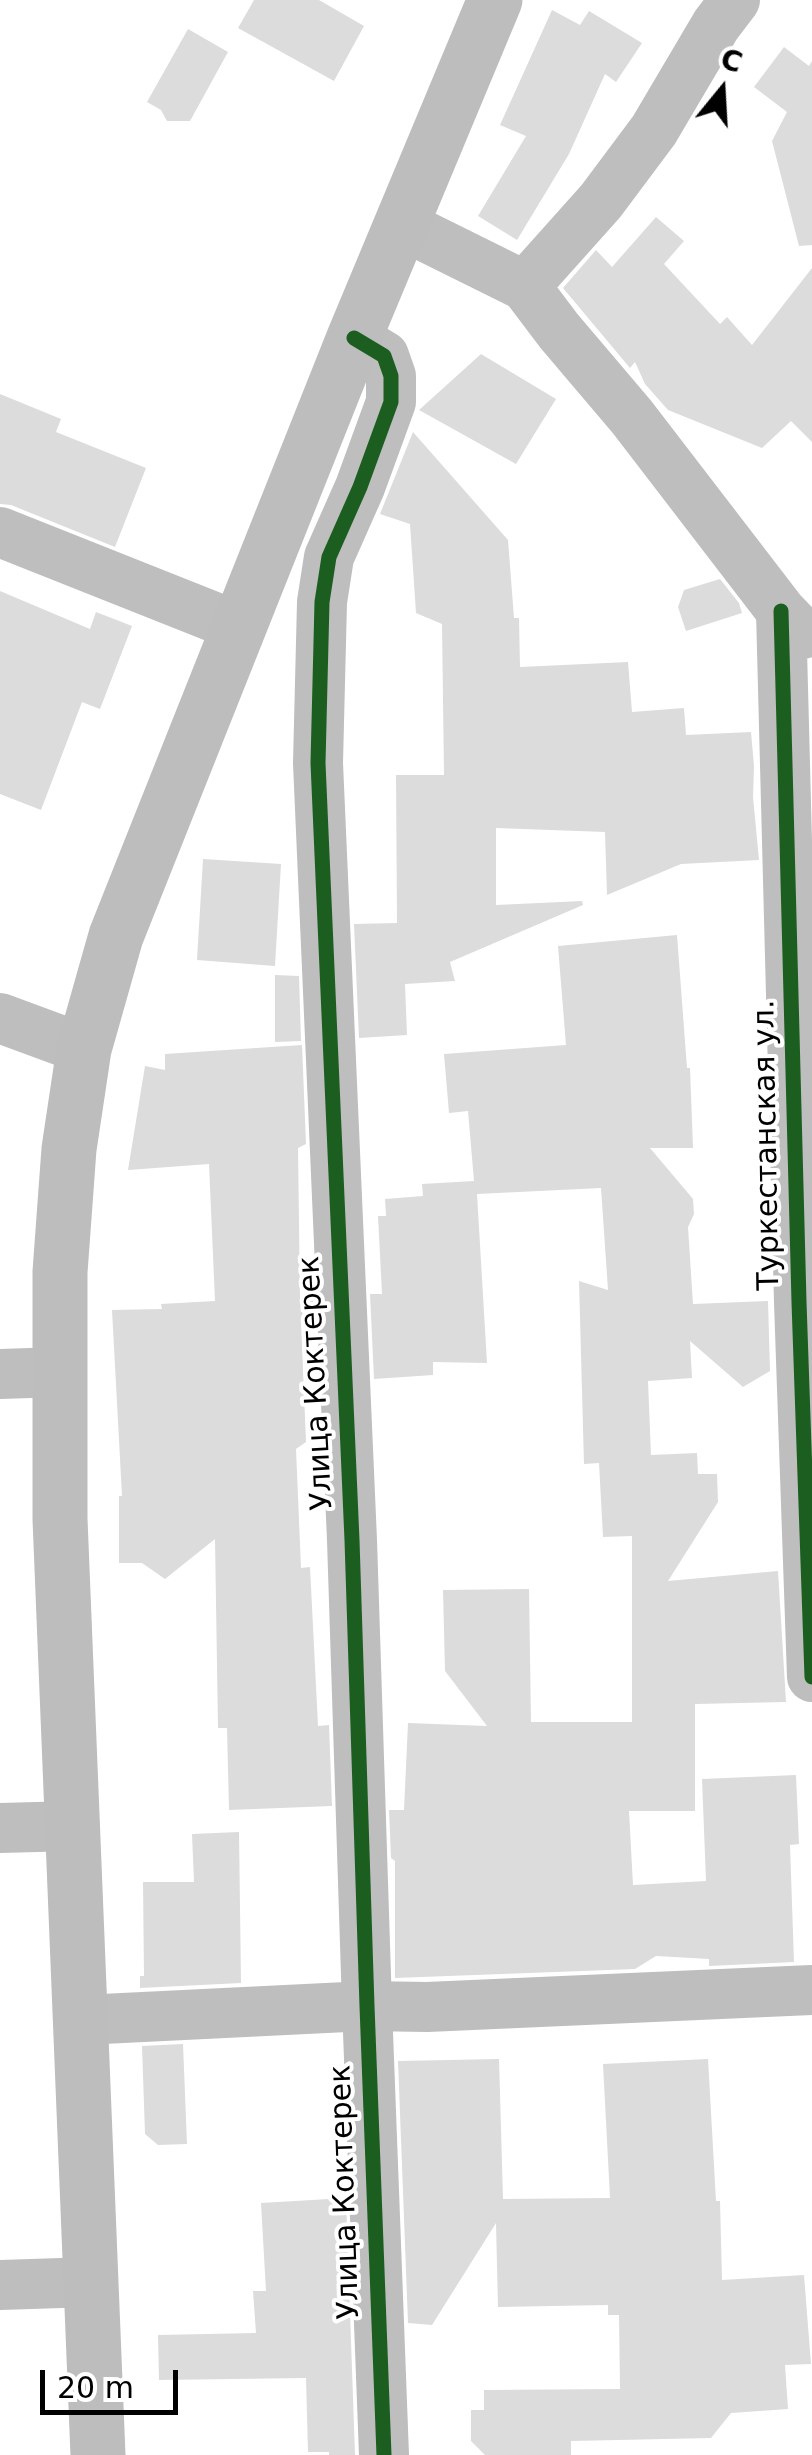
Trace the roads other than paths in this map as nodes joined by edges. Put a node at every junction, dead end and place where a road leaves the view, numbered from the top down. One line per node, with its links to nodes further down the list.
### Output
1 (494, 0): 3 (main road)
2 (735, 0): 4 (street)
3 (400, 224): 4 (street); 5 (main road)
4 (525, 286): 8 (street)
5 (354, 338): 7 (main road); 17 (street, Улица Коктерек)
6 (0, 532): 7 (street)
7 (239, 627): 10 (main road)
8 (797, 628): 13 (street, Туркестанская ул.)
9 (0, 1018): 10 (street)
10 (84, 1049): 11 (main road)
11 (60, 1372): 12 (street); 14 (main road)
12 (0, 1374)
13 (812, 1677)
14 (74, 1826): 15 (street); 18 (main road)
15 (0, 1828)
16 (812, 1990): 17 (street)
17 (366, 2006): 18 (street); 22 (street, Улица Коктерек)
18 (82, 2020): 19 (main road)
19 (92, 2282): 20 (street); 21 (main road)
20 (0, 2285)
21 (98, 2455)
22 (384, 2455)

